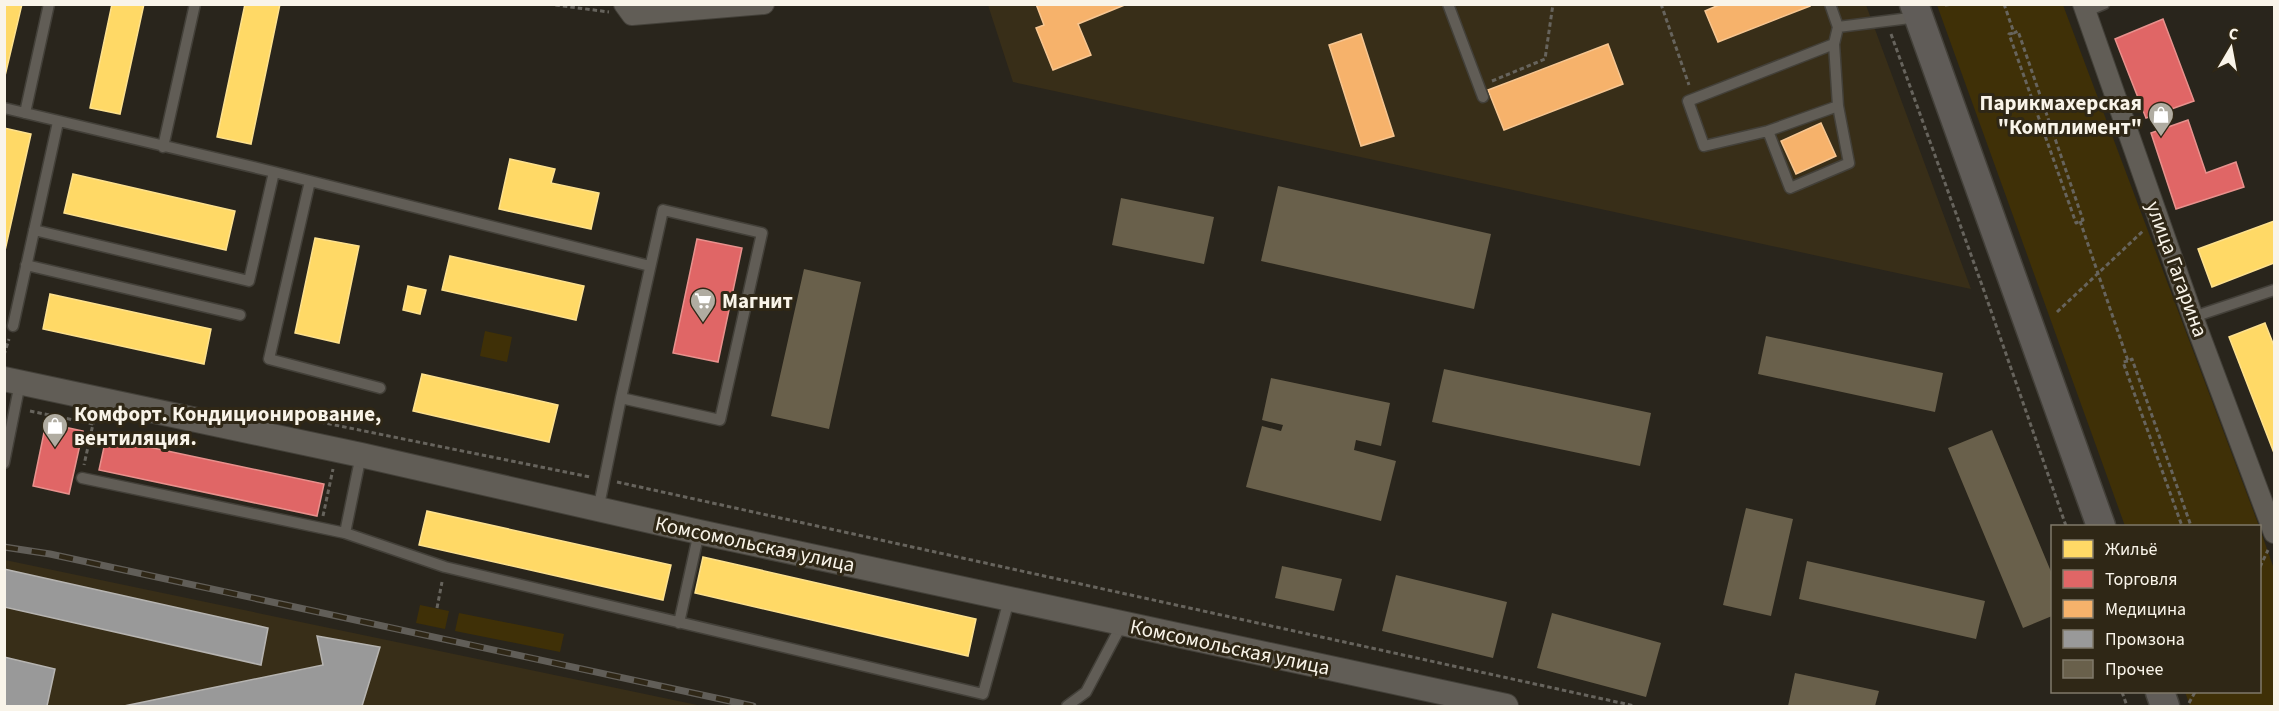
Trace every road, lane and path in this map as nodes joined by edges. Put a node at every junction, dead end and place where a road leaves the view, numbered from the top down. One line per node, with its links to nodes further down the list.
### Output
1 (49, 4): 24 (lane)
2 (195, 4): 27 (lane)
3 (548, 4): 14 (path)
4 (764, 4): 14 (street)
5 (1448, 4): 20 (lane)
6 (1553, 4): 20 (path)
7 (1661, 4): 21 (path)
8 (1830, 4): 17 (lane)
9 (1953, 4): 12 (path)
10 (2004, 4): 18 (path)
11 (2104, 4): 13 (lane)
12 (1945, 5)
13 (2084, 8): 30 (street, улица Гагарина)
14 (628, 10)
15 (1916, 10): 16 (lane); 55 (main road)
16 (1886, 21): 17 (lane); 54 (path)
17 (1838, 27): 19 (lane)
18 (2014, 33): 31 (path); 31 (path)
19 (1834, 44): 21 (lane); 22 (lane)
20 (1481, 91)
21 (1694, 98): 26 (lane)
22 (1838, 106): 26 (lane); 26 (lane)
23 (4, 108): 24 (lane)
24 (25, 113): 25 (lane)
25 (58, 122): 27 (lane); 32 (lane)
26 (1768, 131)
27 (163, 147): 28 (lane)
28 (274, 172): 29 (lane); 32 (lane)
29 (310, 181): 34 (lane); 43 (lane)
30 (2158, 216): 35 (path); 39 (street, улица Гагарина)
31 (2080, 221): 35 (path)
32 (34, 230): 33 (lane)
33 (26, 265): 38 (lane); 40 (lane)
34 (650, 266): 44 (lane); 44 (lane)
35 (2098, 274): 37 (path); 41 (path)
36 (2274, 290): 39 (lane)
37 (2057, 312)
38 (240, 315)
39 (2193, 317): 60 (street, улица Гагарина)
40 (13, 326)
41 (2128, 361): 56 (path); 57 (path)
42 (12, 381): 47 (street, Комсомольская улица); 49 (lane)
43 (380, 388)
44 (621, 398): 51 (lane)
45 (30, 411): 50 (path)
46 (273, 413): 51 (path)
47 (336, 450): 48 (street, Комсомольская улица); 53 (path)
48 (361, 455): 52 (street, Комсомольская улица); 59 (lane)
49 (4, 463)
50 (82, 478): 59 (lane)
51 (604, 480): 52 (lane); 70 (path)
52 (598, 510): 58 (street, Комсомольская улица)
53 (322, 522)
54 (2066, 525)
55 (2101, 525)
56 (2182, 525)
57 (2191, 525)
58 (699, 532): 63 (street, Комсомольская улица); 65 (lane)
59 (345, 533): 62 (lane)
60 (2272, 540): 61 (path)
61 (2261, 563)
62 (445, 567): 64 (path); 65 (lane)
63 (1009, 600): 65 (lane); 66 (street, Комсомольская улица)
64 (437, 608)
65 (679, 623)
66 (1122, 624): 68 (lane); 69 (street, Комсомольская улица)
67 (2194, 693): 71 (path)
68 (1067, 706)
69 (1506, 706)
70 (1635, 706)
71 (2186, 706)

